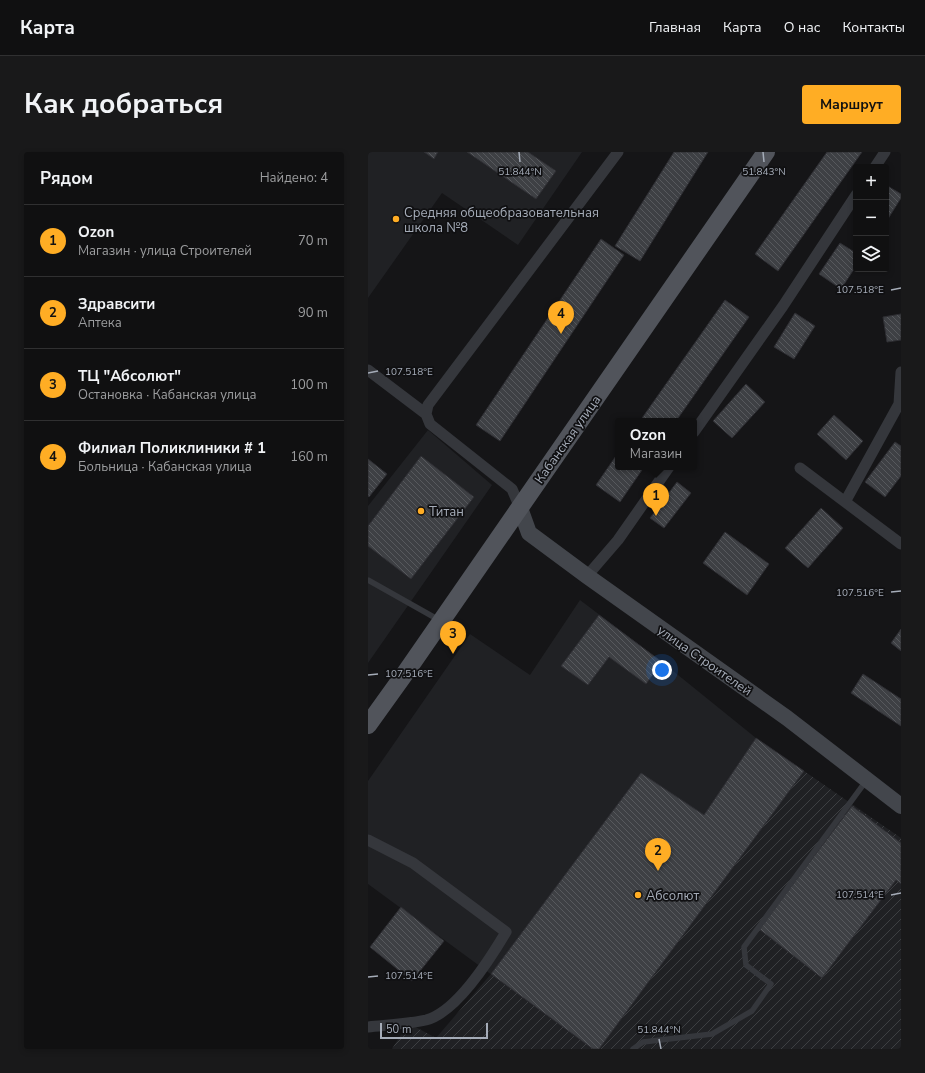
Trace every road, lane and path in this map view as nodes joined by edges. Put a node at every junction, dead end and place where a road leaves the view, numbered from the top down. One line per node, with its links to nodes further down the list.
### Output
1 (618, 152): 9 (street)
2 (766, 152): 14 (main road, Кабанская улица)
3 (885, 152): 4 (street)
4 (877, 164)
5 (853, 200): 10 (street)
6 (368, 370): 9 (street)
7 (901, 372): 8 (street)
8 (900, 404): 13 (street)
9 (426, 414): 14 (street)
10 (697, 428)
11 (800, 468): 13 (street)
12 (667, 470): 16 (street)
13 (845, 502): 15 (street)
14 (520, 508): 16 (street, улица Строителей); 18 (main road, Кабанская улица)
15 (901, 544)
16 (587, 576): 20 (street, улица Строителей)
17 (368, 580): 18 (lane)
18 (441, 621): 19 (main road, Кабанская улица)
19 (368, 725)
20 (866, 780): 21 (street, улица Строителей); 24 (lane)
21 (901, 806)
22 (368, 840): 23 (street)
23 (368, 1027)
24 (633, 1049)

